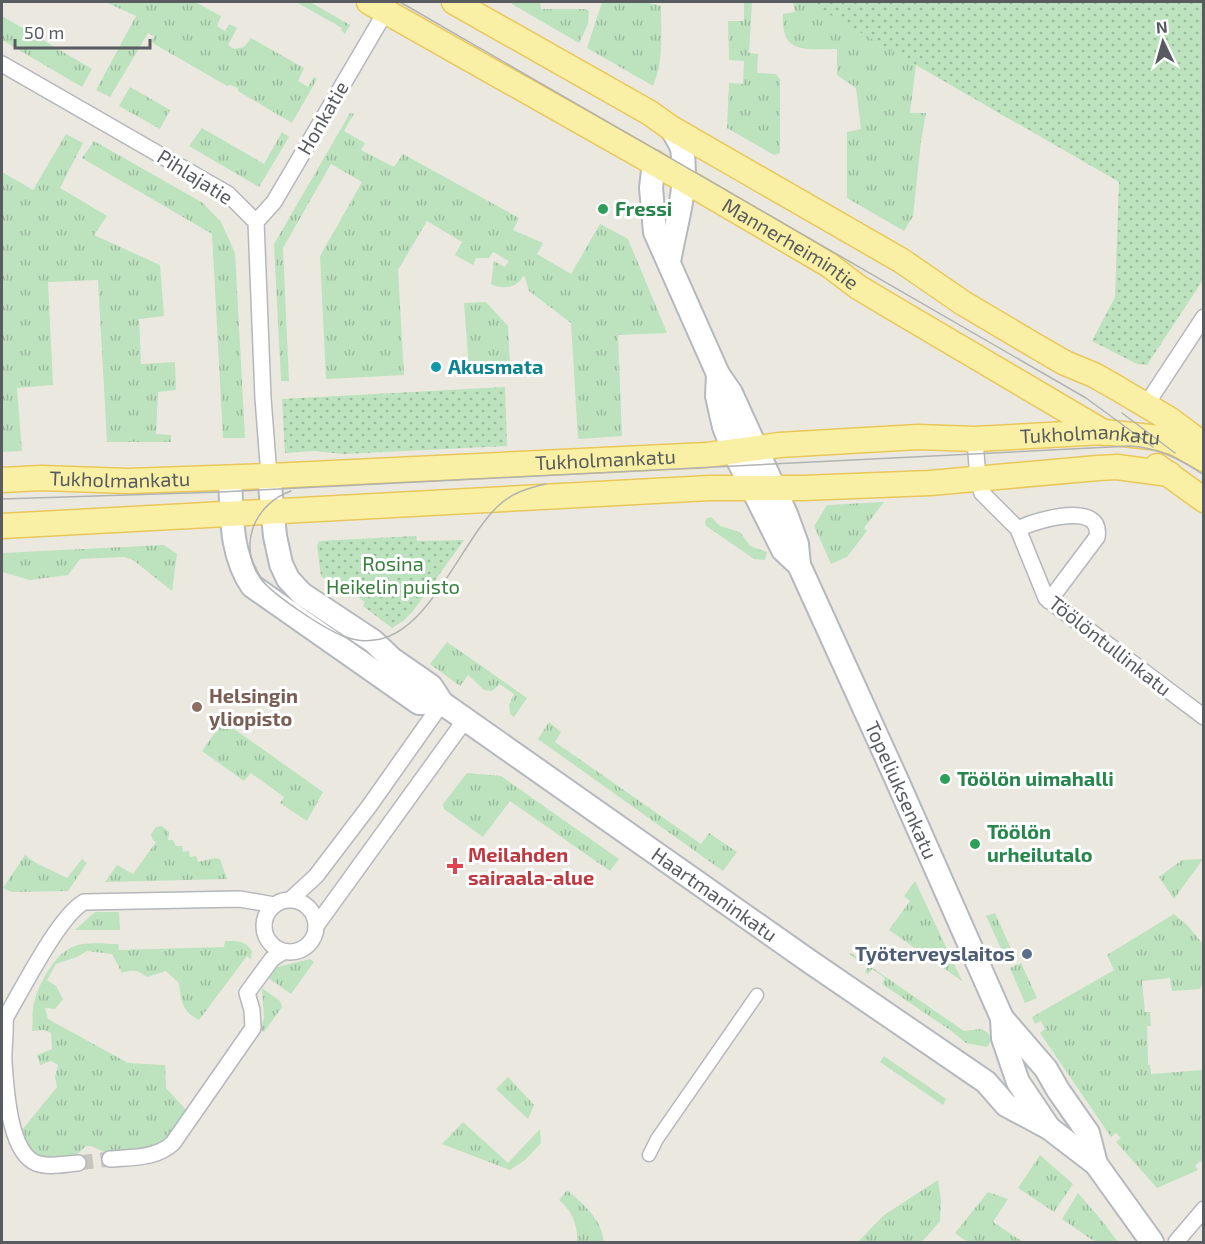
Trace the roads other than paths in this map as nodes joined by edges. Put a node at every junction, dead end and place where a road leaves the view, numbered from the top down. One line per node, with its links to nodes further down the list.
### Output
1 (454, 2): 4 (main road, Mannerheimintie)
2 (378, 6): 5 (main road, Mannerheimintie); 7 (street, Honkatie)
3 (2, 64): 7 (street, Pihlajatie)
4 (671, 128): 6 (main road); 10 (main road, Mannerheimintie)
5 (654, 162): 6 (main road, Mannerheimintie); 8 (main road, Topeliuksenkatu)
6 (684, 180): 8 (main road); 11 (main road, Mannerheimintie)
7 (256, 222): 17 (street)
8 (669, 262): 14 (main road, Topeliuksenkatu)
9 (1203, 317): 10 (street)
10 (1146, 405): 13 (main road, Mannerheimintie)
11 (1104, 432): 12 (main road, Tukholmankatu); 15 (main road, Tukholmankatu); 16 (main road, Mannerheimintie)
12 (975, 439): 14 (main road, Tukholmankatu); 20 (street, Töölöntullinkatu)
13 (1203, 445)
14 (745, 451): 17 (main road, Tukholmankatu); 21 (main road, Topeliuksenkatu)
15 (1203, 459)
16 (1168, 474): 20 (main road, Tukholmankatu); 22 (main road, Mannerheimintie)
17 (269, 476): 18 (main road, Tukholmankatu); 23 (main road, Haartmaninkatu)
18 (230, 478): 19 (main road, Tukholmankatu); 24 (main road, Haartmaninkatu)
19 (2, 480)
20 (978, 480): 21 (main road, Tukholmankatu); 26 (street, Töölöntullinkatu)
21 (761, 487): 23 (main road, Tukholmankatu); 36 (main road, Topeliuksenkatu)
22 (1203, 500)
23 (273, 512): 24 (main road, Tukholmankatu); 28 (main road, Haartmaninkatu)
24 (232, 514): 25 (main road, Tukholmankatu); 28 (main road, Haartmaninkatu)
25 (2, 526)
26 (1018, 529): 27 (street, Töölöntullinkatu); 27 (street)
27 (1049, 601): 29 (street, Töölöntullinkatu)
28 (442, 703): 30 (main road, Haartmaninkatu); 31 (street)
29 (1203, 717)
30 (465, 720): 33 (street); 38 (main road, Haartmaninkatu)
31 (291, 900): 32 (street); 33 (street)
32 (274, 905): 34 (street); 37 (street)
33 (316, 926): 34 (street)
34 (283, 952): 43 (street)
35 (758, 995): 42 (street)
36 (1002, 1018): 39 (main road, Topeliuksenkatu); 40 (main road, Topeliuksenkatu)
37 (4, 1034): 44 (street)
38 (986, 1082): 39 (main road); 41 (main road, Haartmaninkatu)
39 (1018, 1082): 40 (main road); 41 (main road, Topeliuksenkatu)
40 (1058, 1090): 45 (main road, Topeliuksenkatu)
41 (1049, 1128): 45 (main road, Topeliuksenkatu)
42 (649, 1155)
43 (110, 1160)
44 (78, 1163)
45 (1096, 1164): 47 (main road, Topeliuksenkatu)
46 (1201, 1217): 48 (street)
47 (1152, 1242)
48 (1176, 1242)

